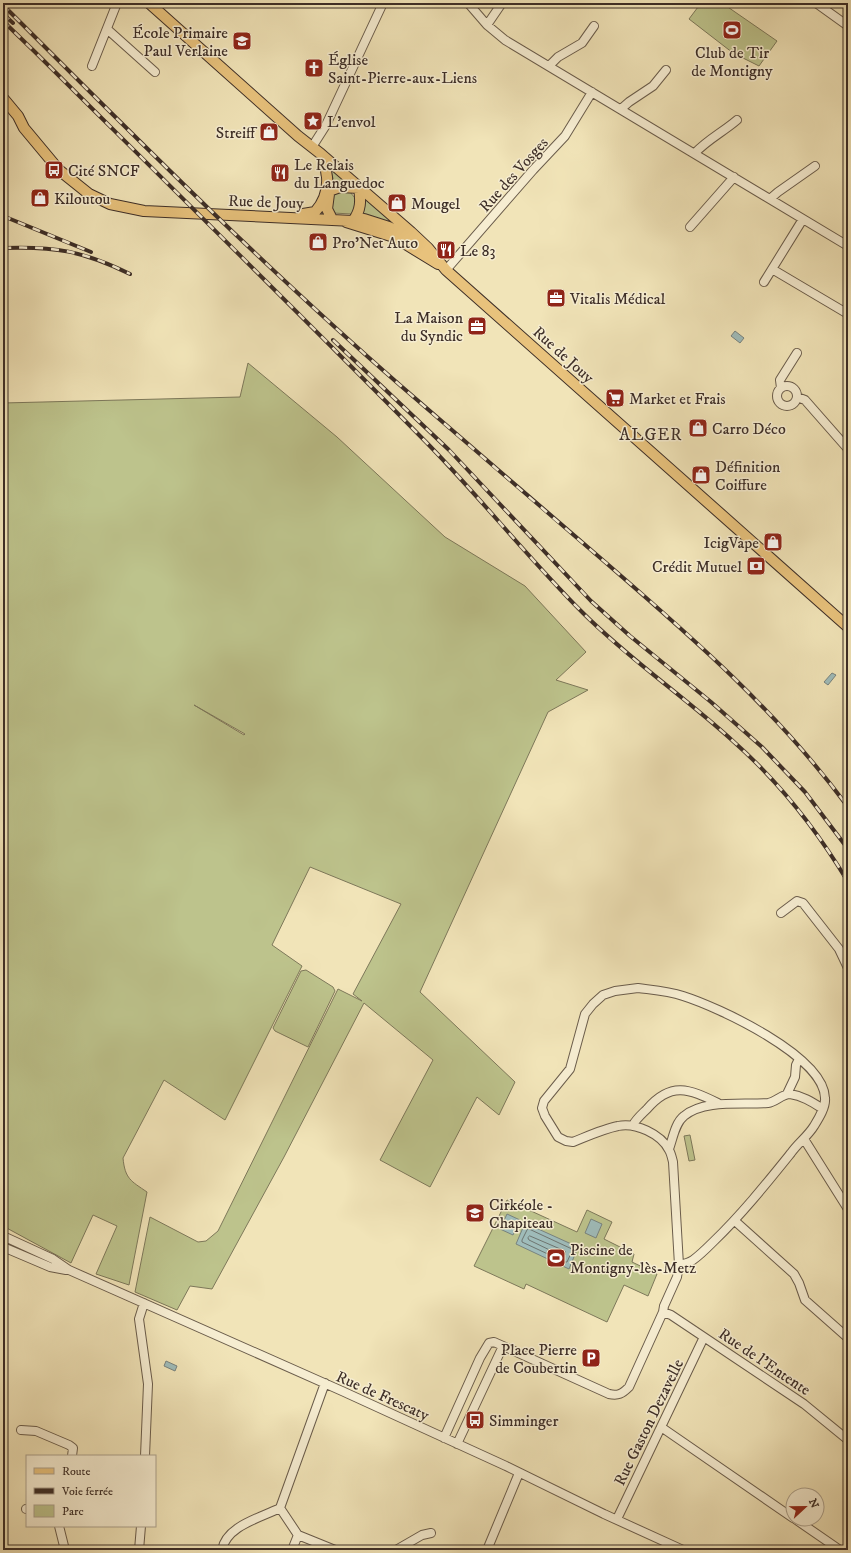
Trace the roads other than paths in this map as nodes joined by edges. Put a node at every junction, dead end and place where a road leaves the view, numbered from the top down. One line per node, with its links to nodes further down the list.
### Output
1 (117, 3): 10 (street)
2 (149, 3): 19 (main road, Rue de Jouy)
3 (383, 3): 19 (street)
4 (468, 3): 7 (street)
5 (502, 3): 7 (street)
6 (816, 3): 9 (street)
7 (487, 25): 12 (street)
8 (594, 26): 12 (street)
9 (848, 26)
10 (107, 29): 11 (street); 14 (street)
11 (92, 66)
12 (549, 66): 15 (street)
13 (666, 70): 17 (street)
14 (155, 72)
15 (592, 92): 17 (street); 35 (street, Rue des Vosges)
16 (3, 98): 27 (main road, Rue de Jouy)
17 (621, 109): 20 (street)
18 (737, 120): 20 (street)
19 (312, 147): 21 (main road, Rue de Jouy)
20 (695, 153): 23 (street)
21 (324, 158): 24 (main road, Rue de Jouy); 25 (main road)
22 (815, 166): 26 (street)
23 (734, 177): 26 (street); 31 (street)
24 (359, 188): 25 (main road); 30 (main road); 33 (main road, Rue de Jouy)
25 (328, 191): 27 (main road); 29 (main road)
26 (771, 198): 28 (street)
27 (275, 217): 29 (main road, Rue de Jouy)
28 (803, 218): 32 (street); 34 (street)
29 (337, 220): 30 (main road, Rue de Jouy); 35 (main road)
30 (353, 221): 33 (main road, Rue de Jouy)
31 (690, 227)
32 (848, 246)
33 (428, 248): 35 (main road, Rue de Jouy)
34 (772, 269): 36 (street); 37 (street)
35 (446, 270): 42 (main road, Rue de Jouy)
36 (764, 282)
37 (848, 314)
38 (797, 353): 39 (street)
39 (781, 388): 40 (street); 40 (street)
40 (797, 397): 41 (street)
41 (848, 449)
42 (848, 627)
43 (781, 913): 44 (street)
44 (848, 968)
45 (799, 1059): 46 (street); 48 (street); 49 (street)
46 (787, 1094): 47 (street); 48 (street)
47 (718, 1103): 49 (street); 51 (street)
48 (823, 1109): 50 (street)
49 (633, 1126): 51 (street)
50 (804, 1139): 52 (street); 53 (street)
51 (669, 1149): 56 (street)
52 (848, 1209)
53 (735, 1221): 56 (street); 61 (street)
54 (5, 1237): 55 (street); 57 (street, Rue de Frescaty)
55 (3, 1247): 57 (street, Rue de Frescaty)
56 (679, 1265): 59 (street)
57 (69, 1270): 58 (street, Rue de Frescaty)
58 (144, 1304): 63 (street, Rue de Frescaty); 70 (street)
59 (663, 1312): 60 (street, Rue de l'Entente); 62 (street)
60 (704, 1337): 64 (street, Rue Gaston Dezavelle); 67 (street, Rue de l'Entente)
61 (848, 1338)
62 (503, 1346): 66 (street); 68 (street)
63 (325, 1384): 66 (street, Rue de Frescaty); 72 (street)
64 (661, 1427): 73 (street); 74 (street, Rue Gaston Dezavelle)
65 (21, 1430): 69 (street)
66 (444, 1438): 68 (street, Rue de Frescaty)
67 (848, 1440)
68 (457, 1444): 71 (street, Rue de Frescaty)
69 (72, 1455)
70 (145, 1455)
71 (519, 1473): 74 (street, Rue de Frescaty); 86 (street)
72 (280, 1508): 79 (street); 82 (street)
73 (785, 1512)
74 (617, 1519): 87 (street, Rue de Frescaty)
75 (58, 1527): 80 (street)
76 (141, 1527): 81 (street)
77 (807, 1527): 88 (street)
78 (431, 1534): 85 (street)
79 (298, 1535): 83 (street); 84 (street)
80 (65, 1550)
81 (139, 1550)
82 (222, 1550)
83 (292, 1550)
84 (335, 1550)
85 (396, 1550)
86 (487, 1550)
87 (683, 1550)
88 (840, 1550)

